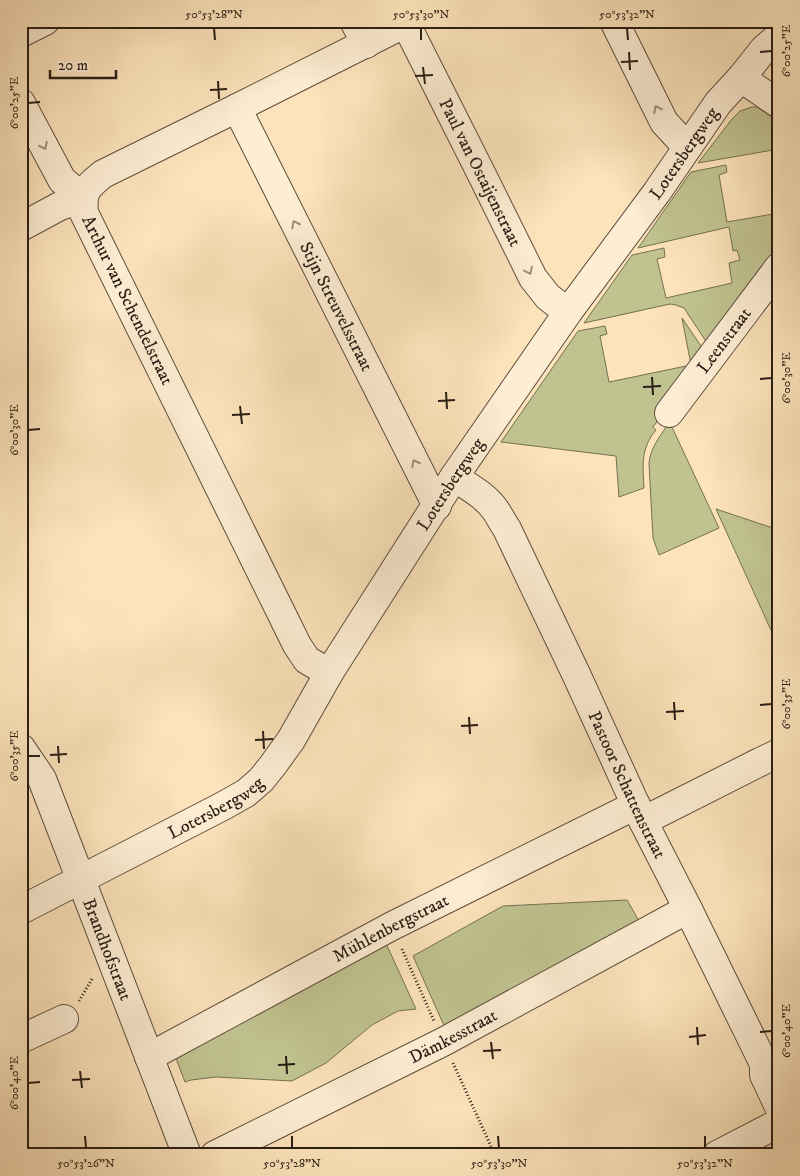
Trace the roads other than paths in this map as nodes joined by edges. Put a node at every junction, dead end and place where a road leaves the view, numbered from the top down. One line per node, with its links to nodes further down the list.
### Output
1 (45, 21): 4 (street)
2 (614, 21): 11 (street, one-way to 2)
3 (408, 22): 5 (street, Arthur van Schendelstraat); 15 (street, Paul van Ostaijenstraat, one-way to 15)
4 (21, 33)
5 (360, 33): 10 (street, Arthur van Schendelstraat)
6 (779, 36): 7 (street, Lotersbergweg)
7 (741, 78): 9 (street); 11 (street, Lotersbergweg)
8 (21, 102): 12 (street, one-way to 12)
9 (779, 104)
10 (237, 108): 12 (street, Arthur van Schendelstraat); 18 (street, Stijn Streuvelsstraat, one-way to 10)
11 (687, 147): 15 (street, Lotersbergweg)
12 (83, 198): 13 (street); 19 (street, Arthur van Schendelstraat)
13 (21, 227)
14 (779, 267): 16 (street, Leenstraat)
15 (568, 312): 17 (street, Lotersbergweg)
16 (669, 413)
17 (454, 478): 18 (street, Lotersbergweg); 22 (street, Pastoor Schattenstraat)
18 (437, 506): 19 (street, Lotersbergweg)
19 (329, 673): 23 (street, Lotersbergweg)
20 (21, 748): 23 (street, Brandhofstraat)
21 (779, 753): 22 (street, Mühlenbergstraat)
22 (639, 813): 24 (street, Pastoor Schattenstraat); 28 (street, Mühlenbergstraat)
23 (81, 878): 25 (street, Lotersbergweg); 28 (street, Brandhofstraat)
24 (688, 909): 29 (street, Pastoor Schattenstraat); 32 (street, Dämkesstraat)
25 (21, 910)
26 (64, 1019): 27 (street)
27 (21, 1038)
28 (149, 1057): 31 (street, Brandhofstraat)
29 (779, 1107)
30 (779, 1123): 33 (street)
31 (187, 1155)
32 (215, 1155)
33 (717, 1155)

